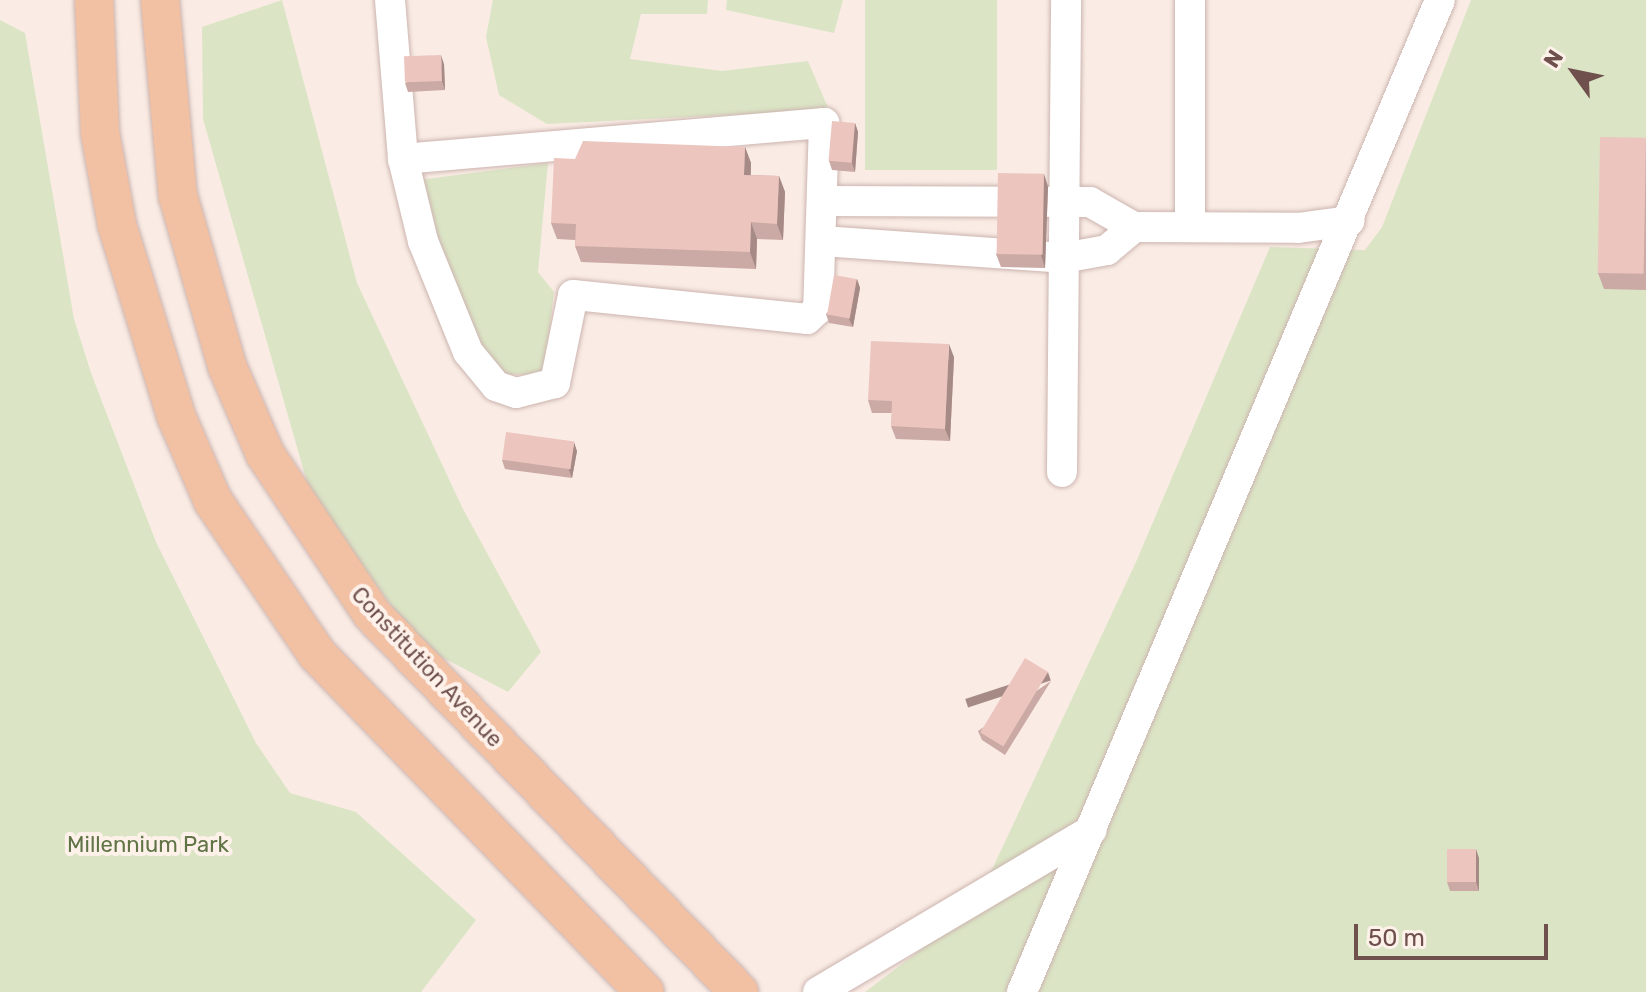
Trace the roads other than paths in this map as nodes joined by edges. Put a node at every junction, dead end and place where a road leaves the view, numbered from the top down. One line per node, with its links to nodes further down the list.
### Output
1 (94, 0): 17 (main road)
2 (160, 0): 18 (main road, Constitution Avenue)
3 (390, 0): 7 (lane)
4 (1066, 0): 8 (lane)
5 (1190, 0): 12 (lane)
6 (1440, 0): 10 (lane)
7 (403, 159): 9 (lane); 13 (lane)
8 (1064, 200): 9 (lane); 11 (lane); 14 (lane)
9 (823, 201): 13 (lane)
10 (1350, 221): 12 (lane); 16 (lane)
11 (1134, 227): 12 (lane); 14 (lane)
12 (1190, 227)
13 (822, 241): 14 (lane)
14 (1063, 258): 15 (lane)
15 (1062, 472)
16 (1092, 830): 19 (lane); 20 (lane)
17 (645, 992)
18 (739, 992)
19 (818, 992)
20 (1022, 992)

